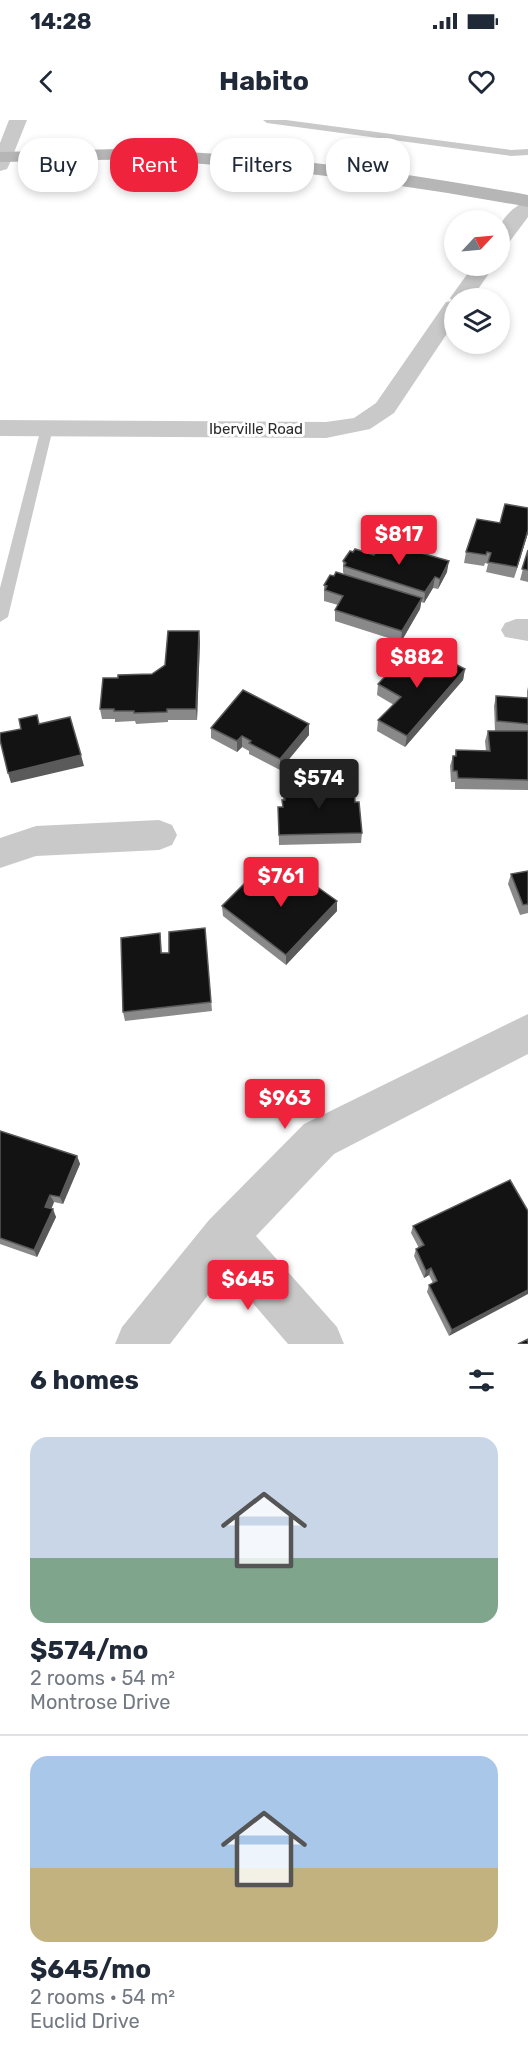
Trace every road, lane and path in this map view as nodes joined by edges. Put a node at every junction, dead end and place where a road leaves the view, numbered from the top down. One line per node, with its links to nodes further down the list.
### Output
1 (18, 120): 3 (street)
2 (267, 120): 4 (lane)
3 (2, 152): 5 (main road); 6 (main road)
4 (528, 152)
5 (412, 163)
6 (528, 201)
7 (528, 207): 8 (street)
8 (510, 227)
9 (444, 322): 11 (street, Iberville Road)
10 (0, 428): 11 (street, Iberville Road)
11 (47, 428): 12 (lane)
12 (0, 617)
13 (159, 835): 14 (street)
14 (0, 853)
15 (528, 1033): 16 (street)
16 (225, 1236): 17 (street); 18 (street)
17 (139, 1344)
18 (320, 1344)

